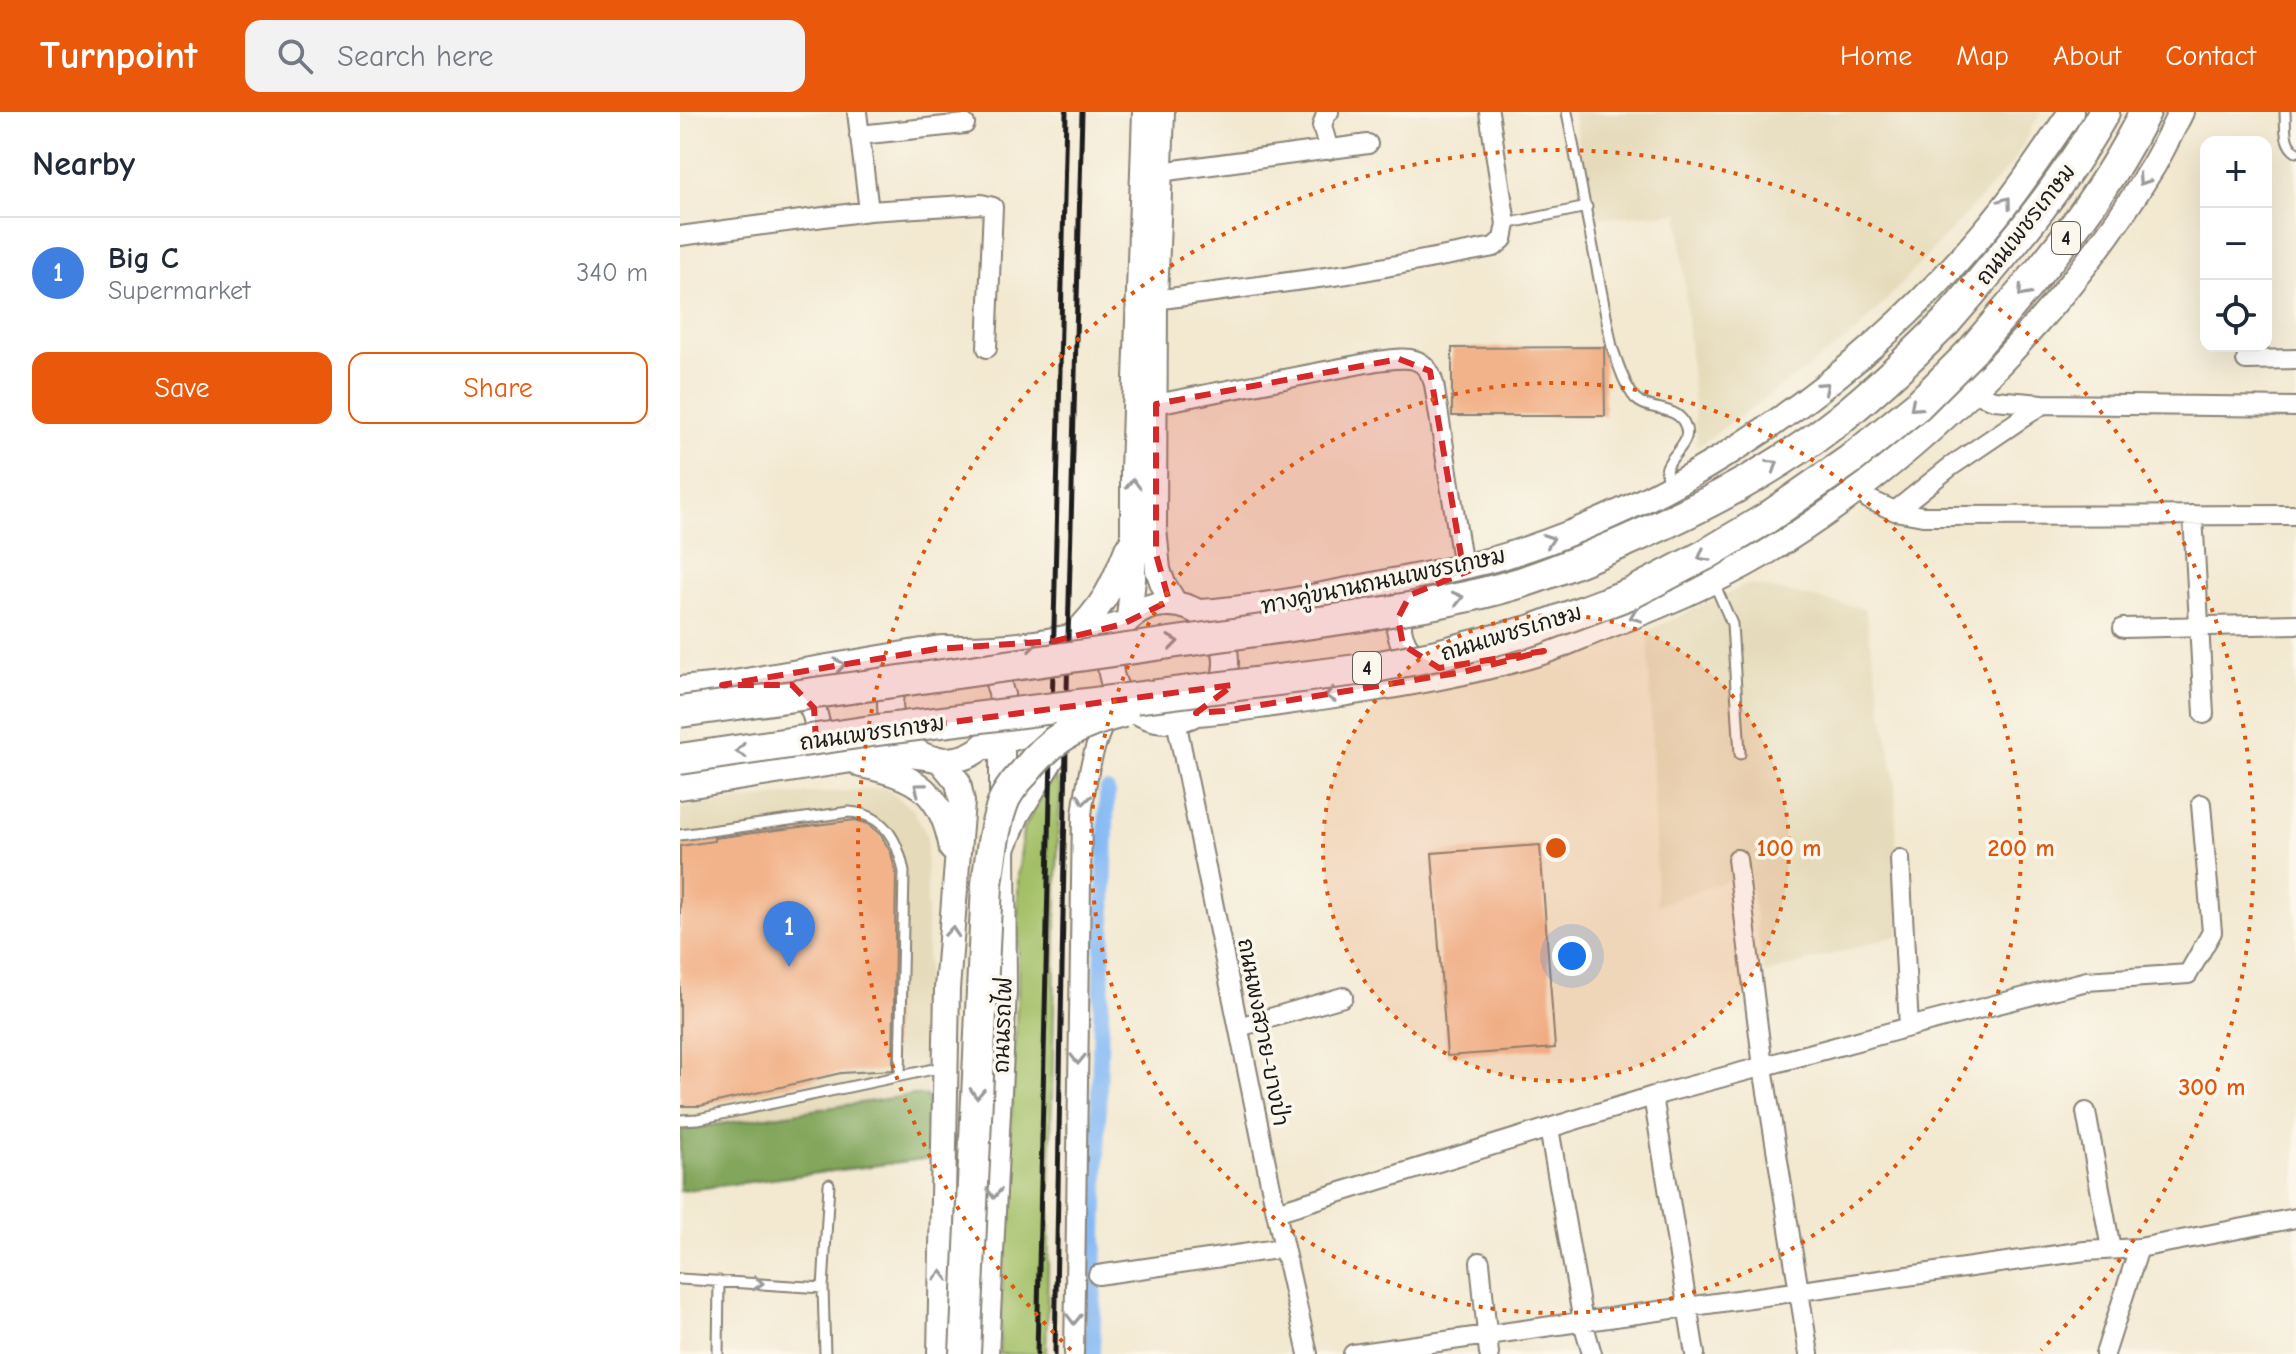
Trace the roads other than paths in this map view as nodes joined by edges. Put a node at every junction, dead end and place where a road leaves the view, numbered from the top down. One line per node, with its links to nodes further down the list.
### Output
1 (857, 112): 14 (street)
2 (1145, 112): 37 (main road, one-way to 2)
3 (1162, 112): 19 (main road)
4 (1329, 112): 17 (street)
5 (1489, 112): 22 (street)
6 (1567, 112): 20 (lane)
7 (2071, 112): 32 (main road, ทางคู่ขนานถนนเพชรเกษม, one-way to 7)
8 (2104, 112): 54 (highway, ถนนเพชรเกษม / 4, one-way to 8, bridge)
9 (2145, 112): 16 (highway, ถนนเพชรเกษม / 4)
10 (2151, 112): 16 (highway)
11 (2181, 112): 28 (main road, 4, one-way to 28)
12 (2285, 112): 18 (lane)
13 (965, 124): 14 (street)
14 (859, 135): 21 (street)
15 (1368, 144): 17 (street)
16 (2127, 149): 50 (highway, ถนนเพชรเกษม / 4, one-way to 50, bridge)
17 (1329, 150): 19 (street)
18 (2296, 152)
19 (1160, 172): 24 (main road)
20 (1587, 207): 22 (lane); 32 (lane)
21 (869, 211): 23 (street); 25 (street)
22 (1506, 224): 24 (street)
23 (680, 236)
24 (1155, 300): 29 (main road)
25 (987, 348)
26 (2296, 359): 27 (street)
27 (2246, 360)
28 (1971, 392): 30 (street); 33 (main road, 4)
29 (1156, 404): 39 (street); 41 (main road)
30 (2043, 404): 31 (street); 34 (street)
31 (2296, 407)
32 (1669, 486): 38 (main road, ทางคู่ขนานถนนเพชรเกษม, one-way to 32)
33 (1862, 486): 34 (street); 40 (main road, 4)
34 (1895, 511): 35 (street)
35 (2193, 515): 36 (street); 45 (street)
36 (2296, 515)
37 (1132, 537): 43 (main road); 47 (main road)
38 (1507, 555): 39 (main road, ทางคู่ขนานถนนเพชรเกษม); 49 (main road)
39 (1463, 567): 42 (main road, ทางคู่ขนานถนนเพชรเกษม)
40 (1713, 580): 49 (main road, 4, one-way to 49); 59 (lane)
41 (1175, 604): 42 (main road); 43 (main road)
42 (1200, 612): 56 (main road)
43 (1126, 621): 47 (main road); 56 (main road)
44 (2296, 624): 45 (street)
45 (2198, 625): 46 (street); 55 (street)
46 (2123, 628)
47 (1072, 637): 48 (main road, one-way to 47)
48 (945, 648): 51 (main road, one-way to 48); 53 (main road); 61 (main road)
49 (1544, 651): 56 (main road, 4, one-way to 56)
50 (1365, 669): 62 (highway, ถนนเพชรเกษม / 4, one-way to 62, bridge); 102 (highway, one-way to 102, bridge)
51 (722, 685): 52 (main road); 64 (main road)
52 (680, 689)
53 (1002, 695): 58 (main road, ถนนรถไฟ); 60 (main road)
54 (680, 712)
55 (2204, 714)
56 (1177, 717): 57 (main road, ถนนเพชรเกษม / 4); 75 (street, ถนนพงสวาย-บางป่า)
57 (1097, 725): 58 (main road, ถนนเพชรเกษม / 4); 68 (main road); 104 (street, one-way to 104)
58 (1002, 741): 60 (main road, ถนนเพชรเกษม / 4); 68 (main road, ถนนรถไฟ)
59 (1740, 754)
60 (970, 755): 61 (main road)
61 (933, 758): 63 (main road, ถนนเพชรเกษม); 71 (main road)
62 (680, 759)
63 (846, 761): 64 (main road, ถนนเพชรเกษม); 71 (main road, one-way to 63)
64 (746, 777): 65 (main road, ถนนเพชรเกษม)
65 (680, 787)
66 (2201, 804): 76 (street)
67 (680, 835): 79 (lane)
68 (1003, 849): 73 (main road, ถนนรถไฟ)
69 (1737, 859): 78 (street)
70 (1900, 859): 76 (street)
71 (956, 883): 72 (main road, one-way to 71)
72 (947, 989): 73 (main road); 77 (main road)
73 (1004, 990): 103 (main road, ถนนรถไฟ, one-way to 103)
74 (1343, 997): 75 (street)
75 (1239, 1027): 85 (street, ถนนพงสวาย-บางป่า)
76 (1909, 1027): 78 (street)
77 (946, 1067): 79 (lane); 101 (main road, one-way to 77)
78 (1763, 1067): 80 (street); 95 (street)
79 (900, 1076): 82 (lane)
80 (1653, 1096): 83 (street); 96 (street)
81 (2086, 1112): 89 (street)
82 (680, 1120)
83 (1549, 1128): 85 (street); 97 (street)
84 (829, 1184): 94 (lane)
85 (1276, 1212): 87 (street, ถนนพงสวาย-บางป่า)
86 (2296, 1218): 88 (street)
87 (1284, 1248): 91 (street); 105 (street, ถนนพงสวาย-บางป่า)
88 (2139, 1248): 89 (street); 110 (street)
89 (2111, 1249): 95 (street)
90 (1480, 1262): 98 (street)
91 (1098, 1275)
92 (680, 1279): 93 (lane)
93 (719, 1281): 94 (lane, one-way to 94); 99 (lane)
94 (823, 1288): 100 (lane)
95 (1799, 1293): 96 (street); 109 (street)
96 (1687, 1308): 97 (street); 108 (street)
97 (1583, 1322): 98 (street); 107 (street)
98 (1488, 1345): 106 (street)
99 (718, 1354)
100 (825, 1354)
101 (940, 1354)
102 (965, 1354)
103 (986, 1354)
104 (1074, 1354)
105 (1308, 1354)
106 (1353, 1354)
107 (1592, 1354)
108 (1695, 1354)
109 (1809, 1354)
110 (2105, 1354)

